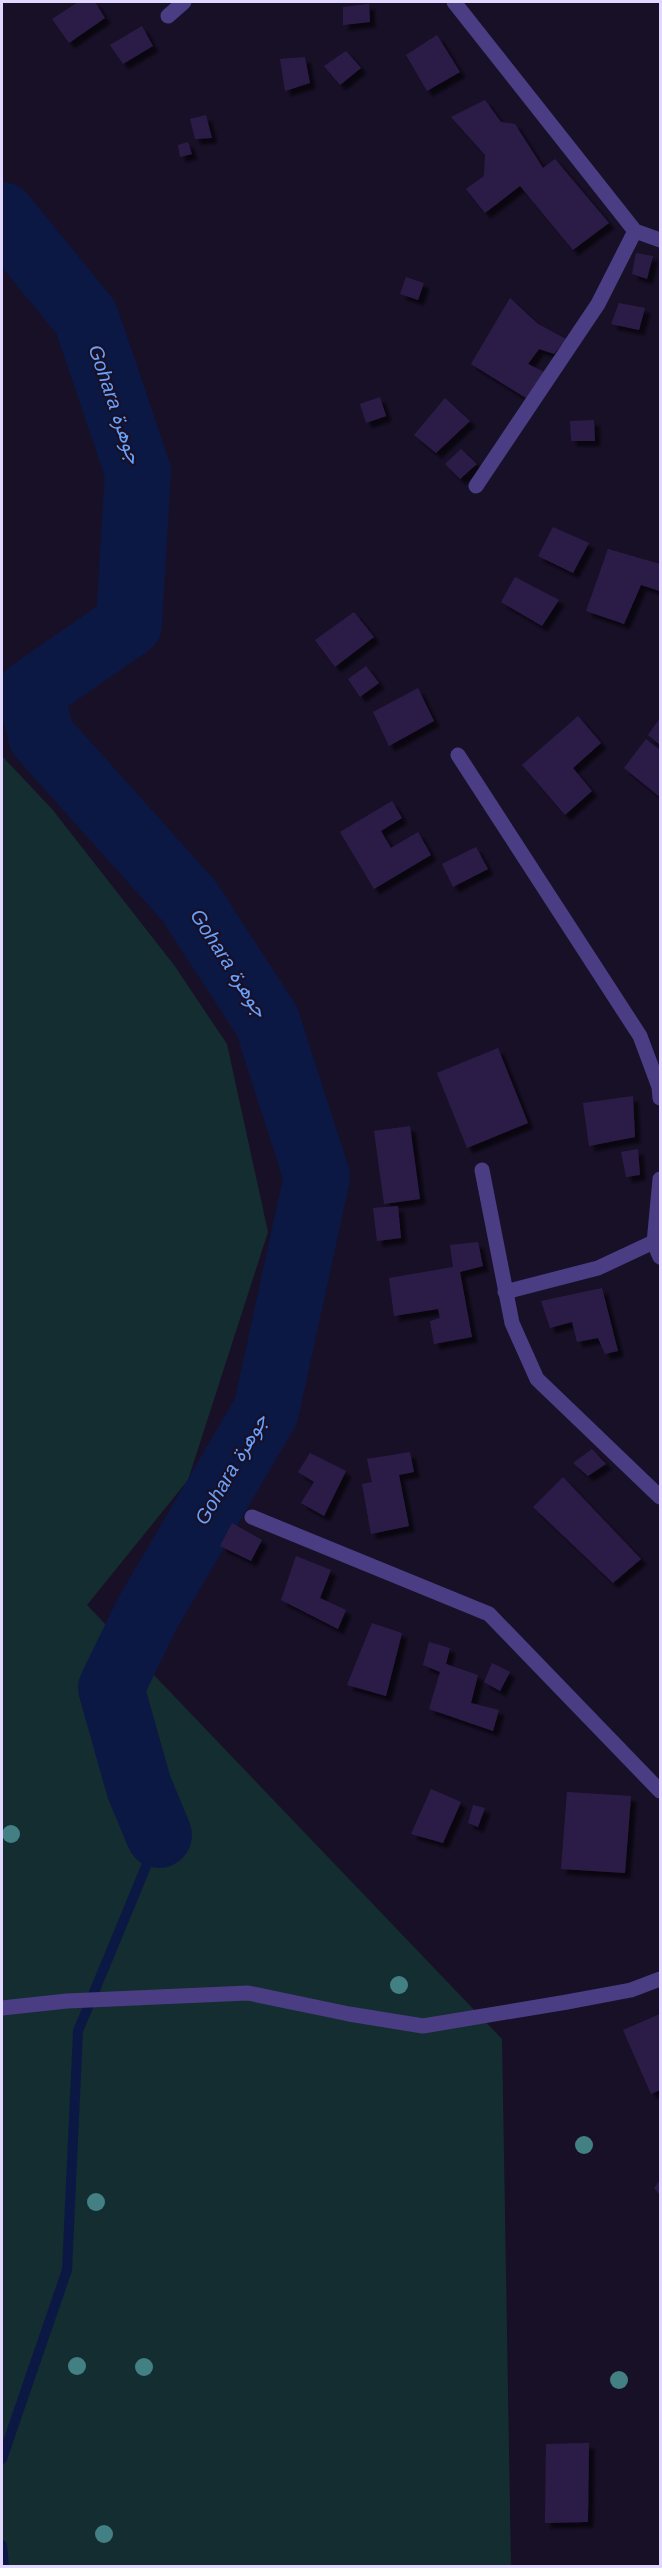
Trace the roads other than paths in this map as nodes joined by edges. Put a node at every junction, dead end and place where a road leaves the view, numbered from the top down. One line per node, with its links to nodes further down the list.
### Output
1 (184, 2): 3 (lane)
2 (454, 2): 4 (lane)
3 (168, 16)
4 (635, 231): 5 (lane); 6 (lane)
5 (660, 240)
6 (476, 486)
7 (458, 755): 8 (lane)
8 (660, 1098)
9 (482, 1170): 12 (lane)
10 (660, 1179): 11 (lane)
11 (658, 1246): 12 (lane)
12 (505, 1292): 13 (lane)
13 (660, 1497)
14 (252, 1516): 15 (lane)
15 (660, 1791)
16 (660, 1979): 17 (lane)
17 (2, 2008)

